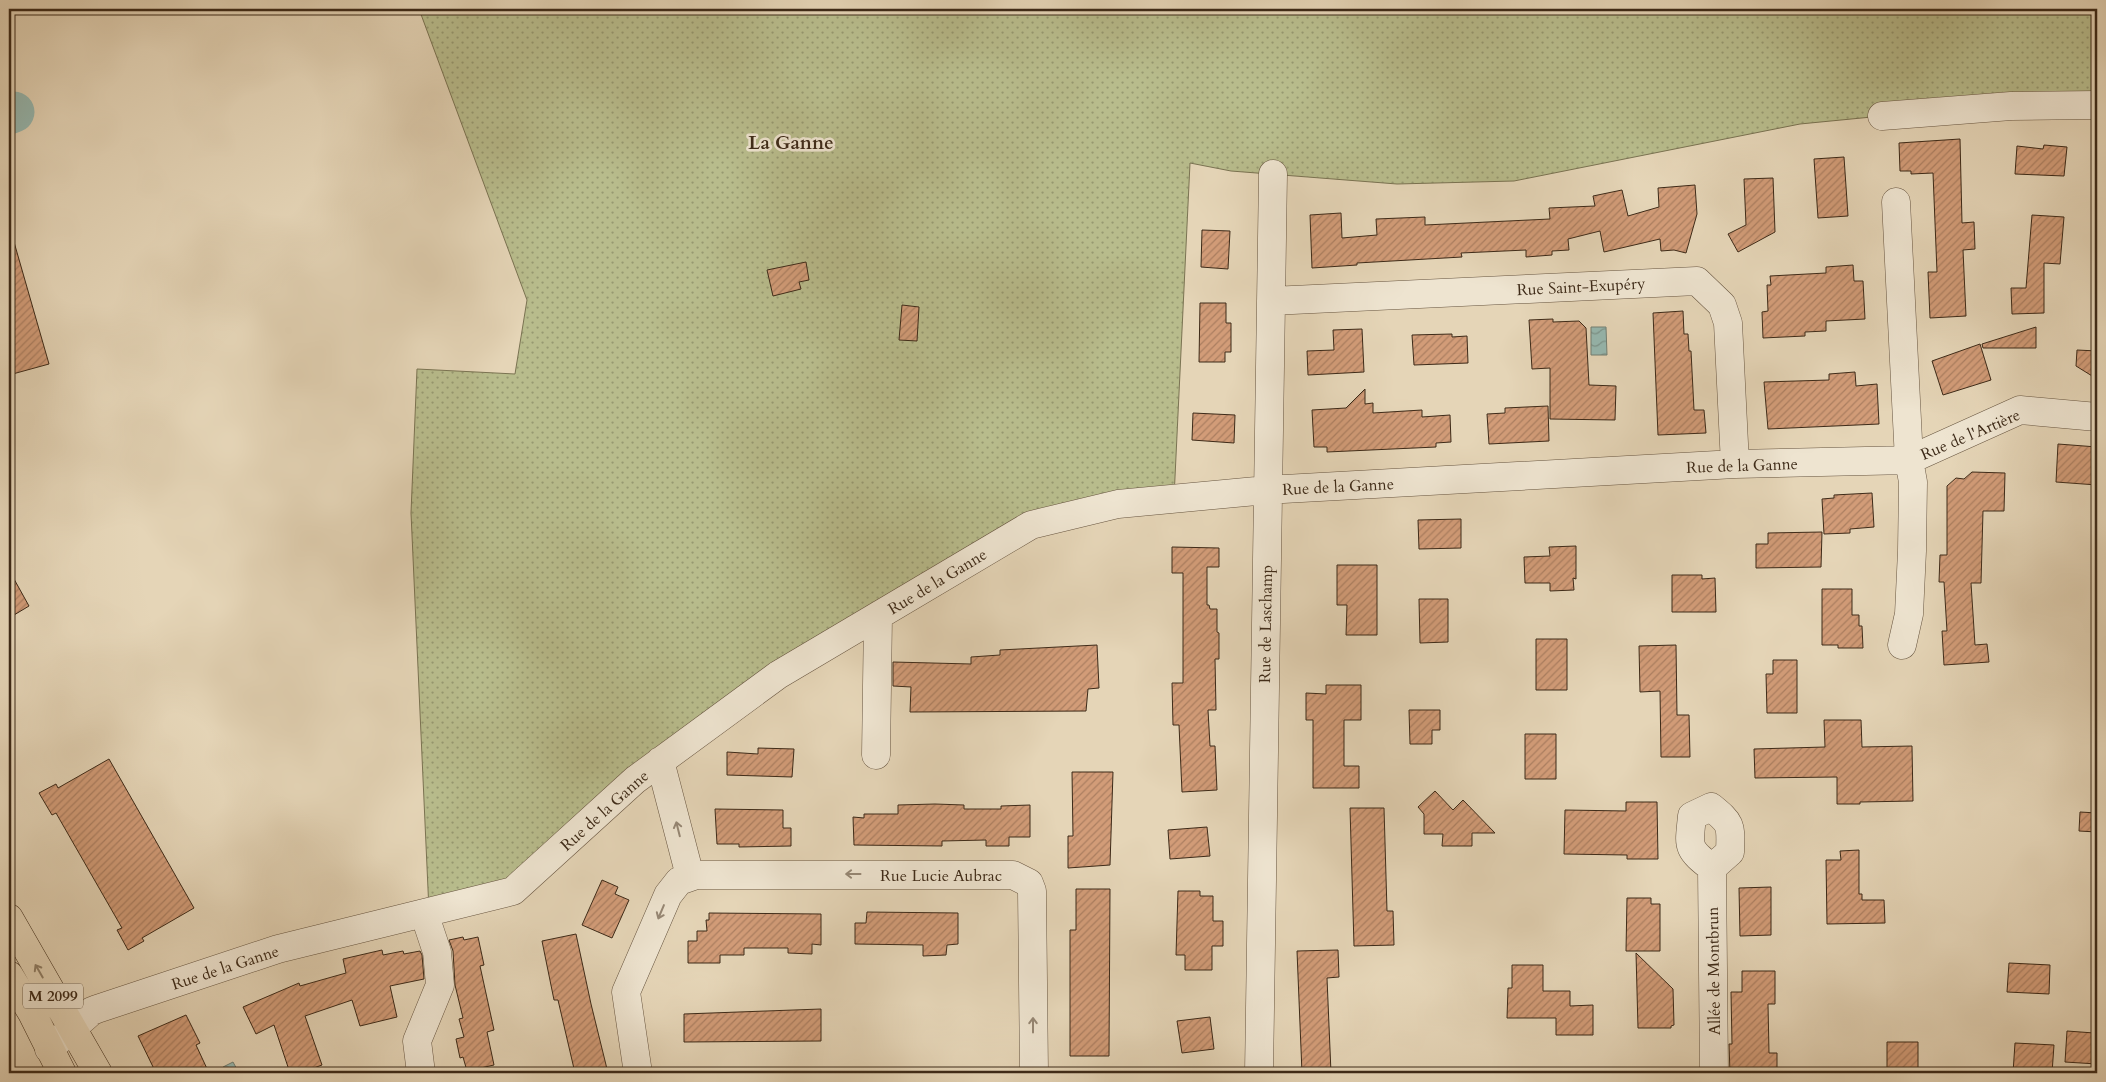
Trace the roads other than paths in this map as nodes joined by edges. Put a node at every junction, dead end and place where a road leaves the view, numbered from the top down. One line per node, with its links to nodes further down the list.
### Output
1 (2097, 105): 2 (street)
2 (1882, 116)
3 (1274, 174): 5 (street, Rue de Laschamp)
4 (1896, 202): 7 (street)
5 (1271, 301): 8 (street, Rue Saint-Exupéry); 9 (street, Rue de Laschamp)
6 (2097, 416): 7 (street, Rue de l'Artière)
7 (1909, 460): 8 (street, Rue de la Ganne); 11 (street, Rue de l'Artière)
8 (1735, 464): 9 (street, Rue de la Ganne)
9 (1267, 490): 10 (street, Rue de la Ganne); 26 (street, Rue de Laschamp)
10 (878, 616): 12 (street); 13 (street, Rue de la Ganne)
11 (1902, 645)
12 (876, 756)
13 (660, 761): 15 (street, one-way to 13); 16 (street, Rue de la Ganne)
14 (1712, 868): 27 (street, Allée de Montbrun)
15 (690, 876): 24 (street, one-way to 24); 25 (street, Rue Lucie Aubrac, one-way to 15)
16 (424, 913): 19 (street, Rue de la Ganne); 23 (street)
17 (9, 918): 19 (main road, M 2099, one-way to 17)
18 (9, 975): 20 (main road, M 2099)
19 (72, 1029): 20 (street, Rue de la Ganne); 22 (main road, M 2099)
20 (49, 1049): 21 (main road, M 2099)
21 (62, 1073)
22 (98, 1073)
23 (421, 1073)
24 (638, 1073)
25 (1034, 1073)
26 (1259, 1073)
27 (1714, 1073)

